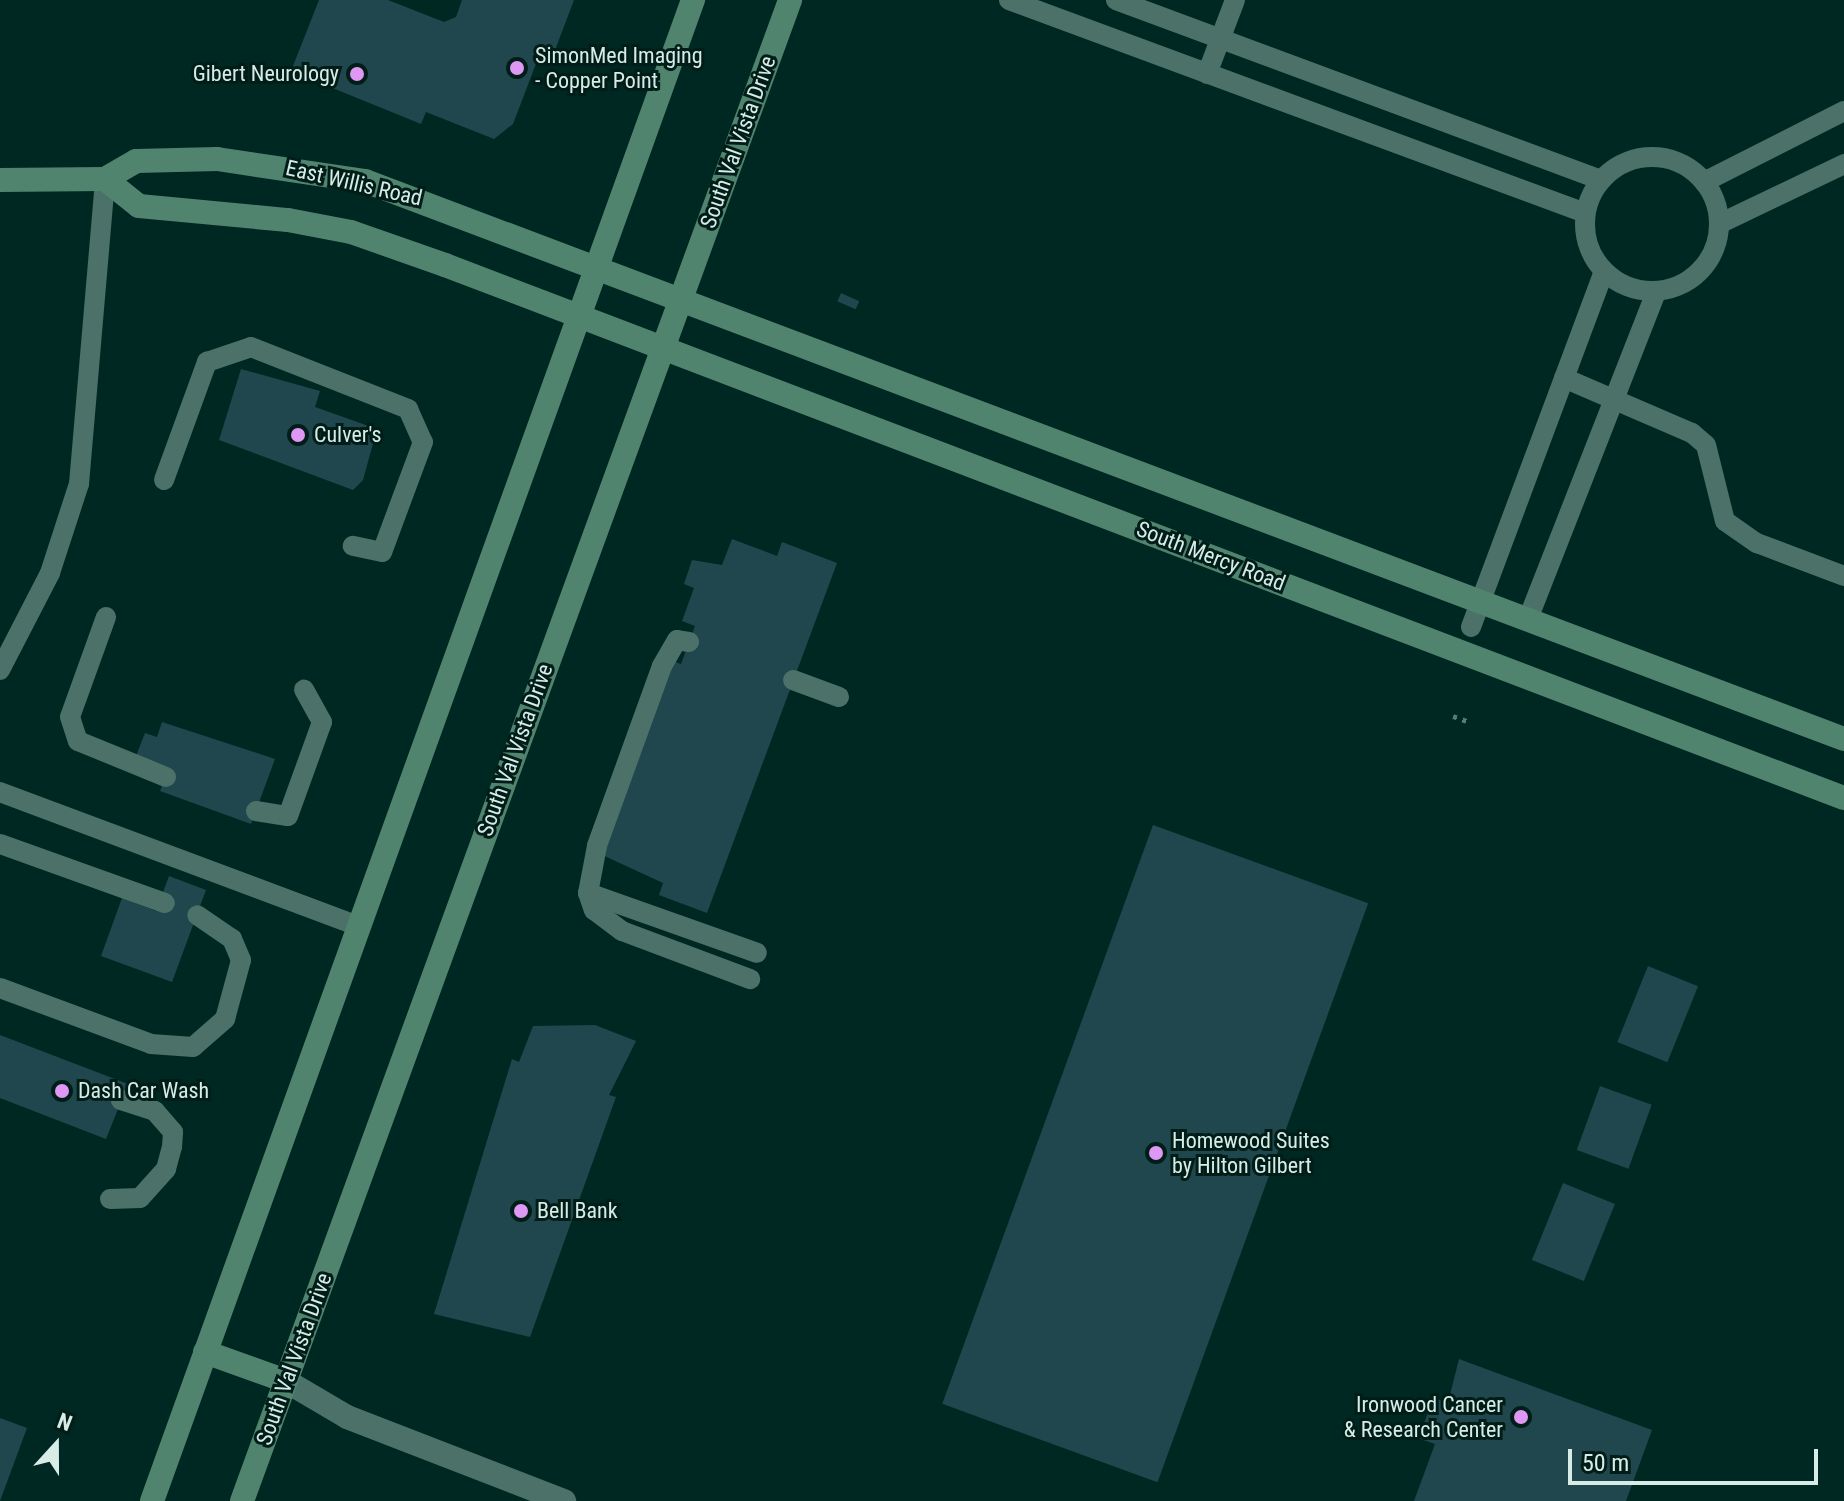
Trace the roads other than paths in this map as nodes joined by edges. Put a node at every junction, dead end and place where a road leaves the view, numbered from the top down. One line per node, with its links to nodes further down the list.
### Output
1 (693, 0): 16 (main road)
2 (790, 0): 19 (main road, South Val Vista Drive)
3 (1009, 0): 7 (lane)
4 (1116, 0): 6 (lane)
5 (1235, 0): 6 (lane)
6 (1220, 39): 7 (lane); 12 (lane)
7 (1207, 74): 14 (lane)
8 (1844, 111): 13 (lane)
9 (1844, 164): 15 (lane)
10 (105, 179): 11 (main road, East Willis Road); 16 (main road, East Willis Road); 20 (main road); 32 (lane)
11 (0, 180)
12 (1601, 180): 13 (lane); 14 (lane)
13 (1704, 182): 15 (lane)
14 (1585, 213): 17 (lane)
15 (1719, 224): 18 (lane)
16 (597, 263): 19 (main road); 20 (main road)
17 (1604, 272): 18 (lane); 22 (lane)
18 (1656, 292): 23 (lane)
19 (682, 296): 21 (main road, South Val Vista Drive); 27 (main road)
20 (578, 316): 21 (main road, South Mercy Road); 45 (main road)
21 (663, 348): 39 (main road, South Mercy Road); 52 (main road, South Val Vista Drive)
22 (1564, 378): 23 (lane); 27 (lane)
23 (1614, 398): 26 (lane); 29 (lane)
24 (164, 480): 25 (lane)
25 (353, 546)
26 (1844, 576)
27 (1480, 601): 29 (main road); 30 (lane)
28 (106, 617): 37 (lane)
29 (1528, 619): 36 (main road)
30 (1471, 627)
31 (689, 642): 42 (lane)
32 (0, 670)
33 (793, 680): 35 (lane)
34 (304, 690): 40 (lane)
35 (839, 697)
36 (1844, 739)
37 (166, 777)
38 (0, 792): 45 (lane)
39 (1844, 798)
40 (256, 811)
41 (0, 844): 43 (lane)
42 (588, 893): 46 (lane); 47 (lane)
43 (165, 903)
44 (197, 915): 48 (lane)
45 (358, 926): 51 (main road)
46 (757, 953)
47 (750, 979)
48 (0, 988)
49 (121, 1100): 50 (lane)
50 (110, 1199)
51 (205, 1352): 52 (main road); 53 (main road)
52 (286, 1381): 54 (main road, South Val Vista Drive); 55 (street)
53 (152, 1501)
54 (242, 1501)
55 (564, 1501)

